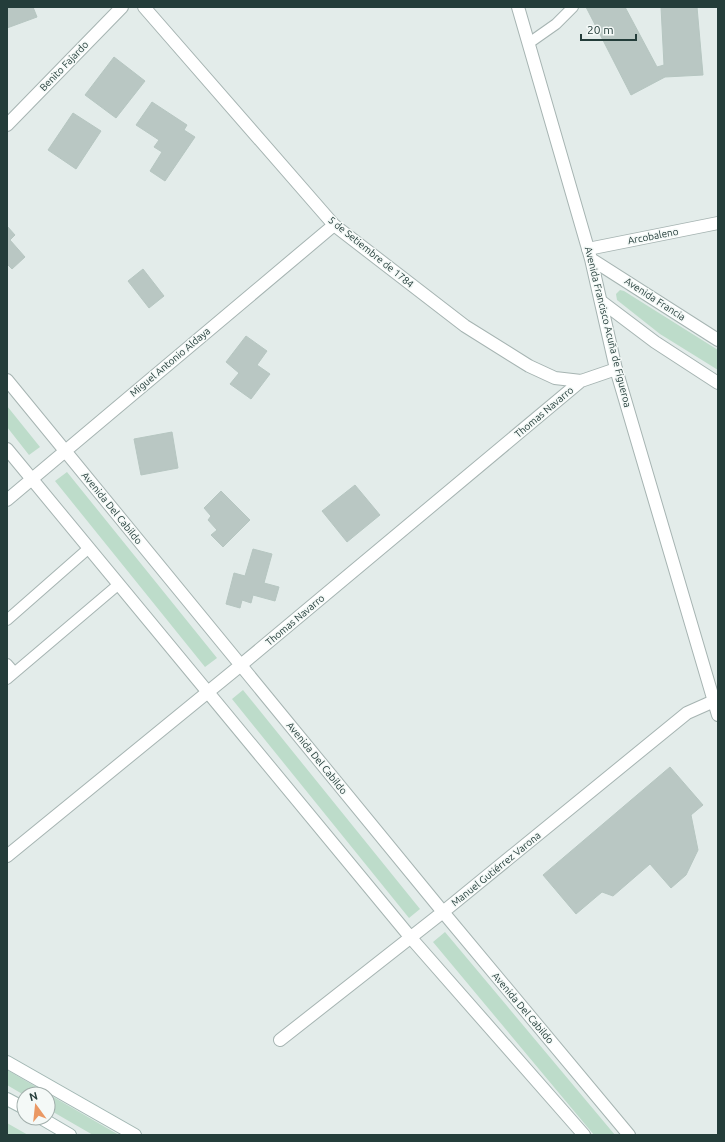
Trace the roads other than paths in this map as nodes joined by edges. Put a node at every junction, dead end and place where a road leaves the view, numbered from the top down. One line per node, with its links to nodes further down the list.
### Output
1 (122, 7): 6 (street, Benito Fajardo)
2 (144, 7): 8 (street, 5 de Setiembre de 1784)
3 (518, 7): 5 (street, Avenida Francisco Acuña de Figueroa)
4 (573, 7): 5 (lane)
5 (529, 43): 9 (street, Avenida Francisco Acuña de Figueroa)
6 (7, 125)
7 (718, 223): 9 (street, Arcobaleno)
8 (334, 225): 14 (street, 5 de Setiembre de 1784); 17 (street, Miguel Antonio Aldaya)
9 (590, 254): 10 (street, Avenida Francisco Acuña de Figueroa); 11 (street, Avenida Francia)
10 (602, 302): 12 (street, Avenida Francisco Acuña de Figueroa); 15 (street)
11 (718, 340)
12 (616, 369): 14 (street, 5 de Setiembre de 1784); 27 (street, Avenida Francisco Acuña de Figueroa)
13 (7, 380): 17 (street, Avenida Del Cabildo)
14 (581, 381): 24 (street, Thomas Navarro)
15 (718, 383)
16 (7, 449): 18 (street)
17 (65, 451): 18 (street, Miguel Antonio Aldaya); 24 (street, Avenida Del Cabildo)
18 (32, 479): 19 (street, Miguel Antonio Aldaya); 20 (street)
19 (7, 500)
20 (89, 548): 21 (street); 22 (lane)
21 (118, 584): 25 (lane); 26 (street)
22 (7, 620)
23 (7, 664): 25 (lane)
24 (241, 665): 26 (street, Thomas Navarro); 30 (street, Avenida Del Cabildo)
25 (11, 676)
26 (207, 691): 29 (street, Thomas Navarro); 31 (street)
27 (714, 701): 28 (street, Avenida Francisco Acuña de Figueroa); 30 (street, Manuel Gutiérrez Varona)
28 (718, 715)
29 (7, 856)
30 (443, 912): 31 (street, Manuel Gutiérrez Varona); 40 (street, Avenida Del Cabildo)
31 (411, 938): 32 (street, Manuel Gutiérrez Varona); 37 (street)
32 (280, 1040)
33 (7, 1062): 39 (street)
34 (7, 1099): 35 (street)
35 (16, 1104)
36 (55, 1126): 38 (street)
37 (579, 1133)
38 (70, 1135)
39 (135, 1135)
40 (629, 1135)

